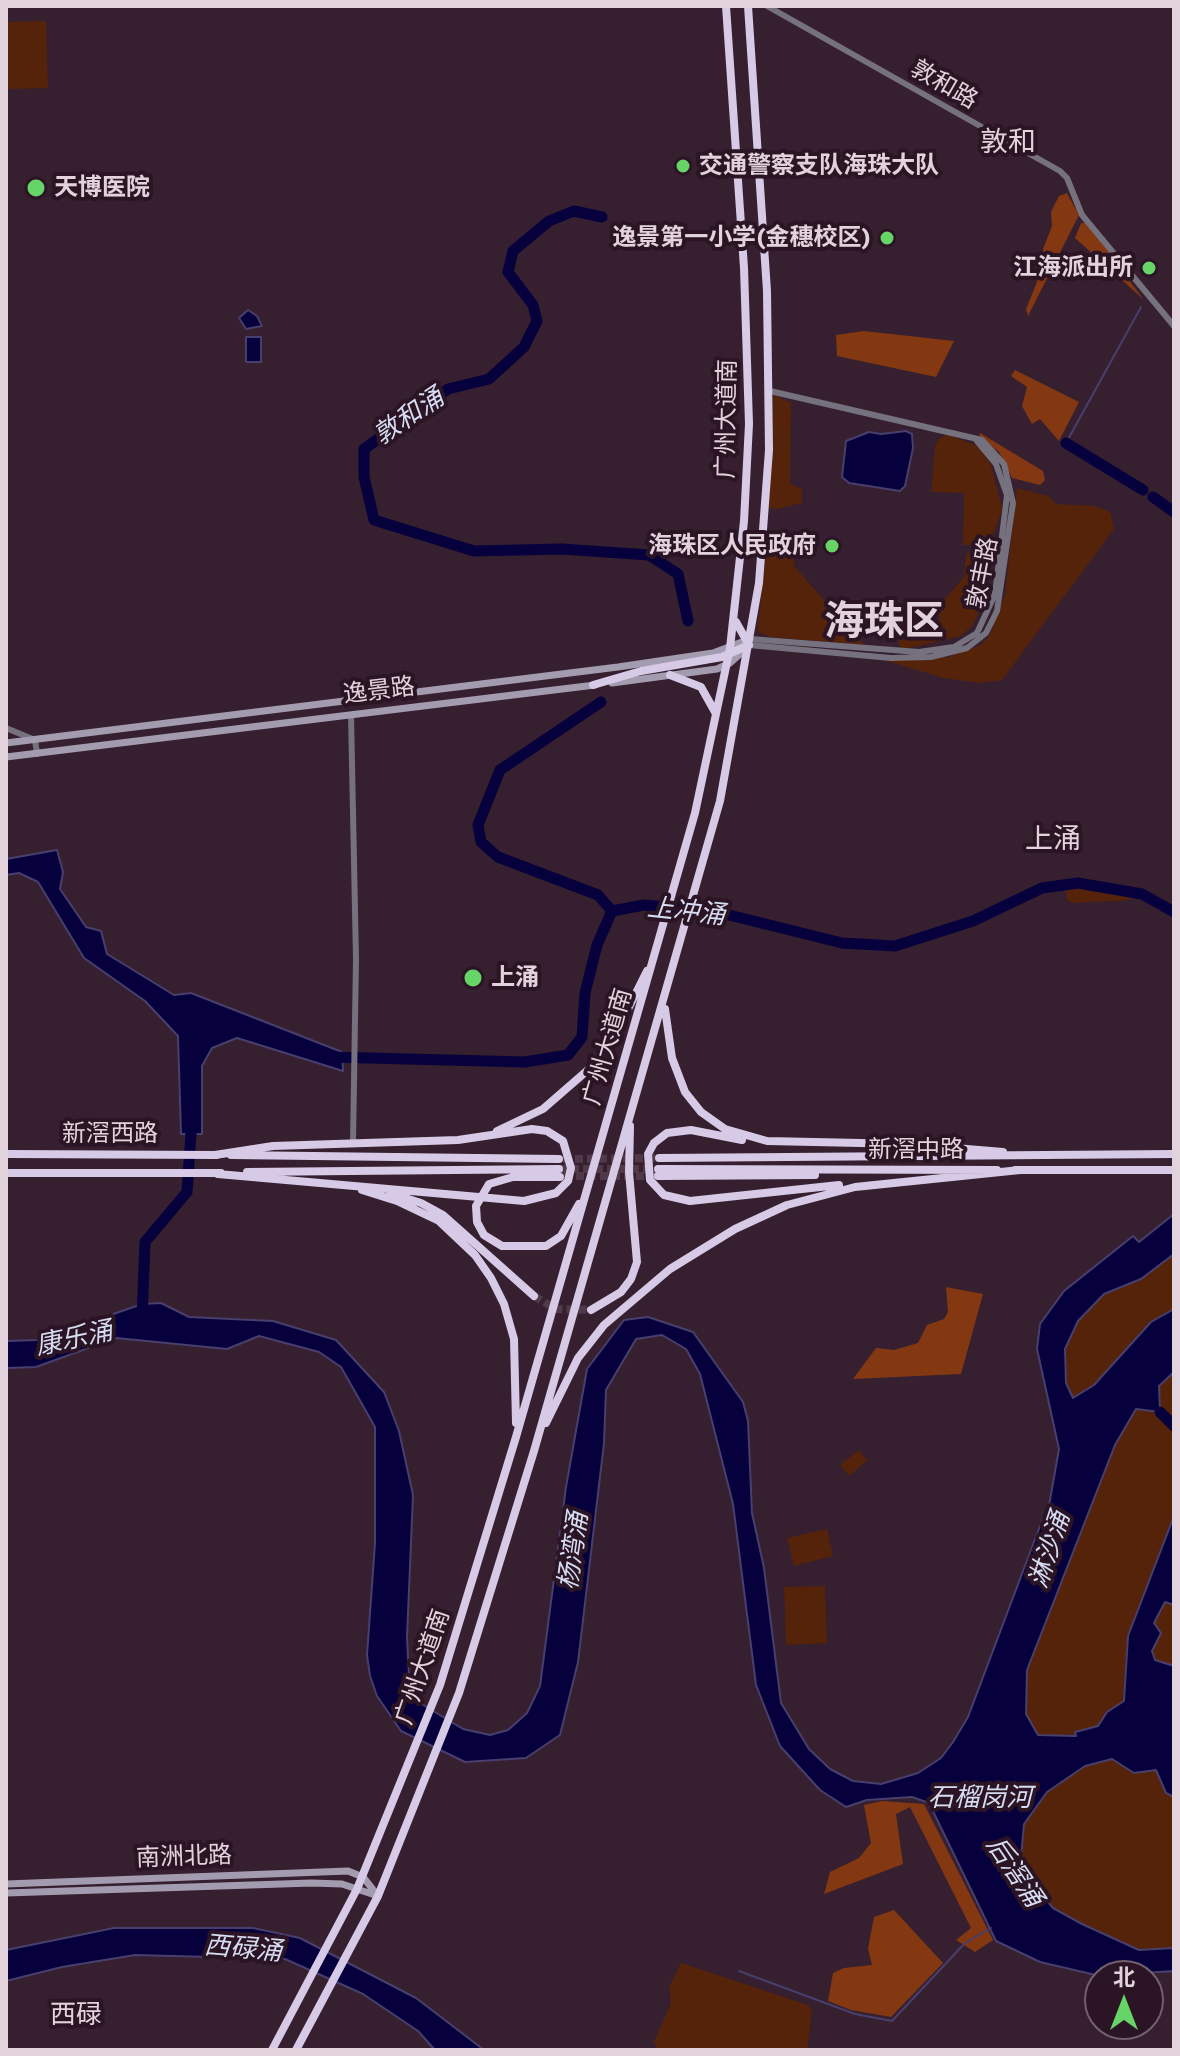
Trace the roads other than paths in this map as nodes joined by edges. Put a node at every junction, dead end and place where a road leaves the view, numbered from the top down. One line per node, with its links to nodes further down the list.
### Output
1 (726, 6): 6 (highway, 广州大道南)
2 (748, 6): 5 (highway, 广州大道南)
3 (767, 6): 4 (street, 敦和路)
4 (1174, 326)
5 (770, 391): 7 (highway, 广州大道南); 9 (street, 敦丰路)
6 (738, 581): 7 (highway); 8 (highway, 广州大道南)
7 (759, 583): 9 (highway, 广州大道南)
8 (734, 615): 9 (highway); 10 (highway, 广州大道南)
9 (748, 642): 10 (highway); 13 (highway, 广州大道南)
10 (733, 653): 11 (highway, 广州大道南); 12 (highway); 13 (highway); 18 (main road, 逸景路)
11 (726, 666): 12 (main road, 逸景路); 15 (highway, 广州大道南)
12 (669, 670): 14 (highway); 14 (main road, 逸景路); 15 (highway)
13 (744, 670): 23 (highway, 广州大道南)
14 (593, 685): 16 (main road, 逸景路)
15 (716, 714): 22 (highway, 广州大道南)
16 (351, 715): 20 (main road, 逸景路); 27 (street)
17 (6, 728): 18 (street)
18 (35, 740): 19 (main road, 逸景路); 20 (street)
19 (6, 743)
20 (37, 754): 21 (main road, 逸景路)
21 (6, 757)
22 (656, 951): 25 (highway); 41 (highway, 广州大道南)
23 (664, 1002): 24 (highway, 广州大道南); 26 (highway)
24 (631, 1112): 43 (highway); 45 (highway, 广州大道南)
25 (458, 1140): 27 (highway); 40 (highway)
26 (783, 1142): 31 (highway); 39 (highway)
27 (353, 1143): 30 (highway)
28 (6, 1154): 30 (highway, 新滘西路)
29 (1174, 1154): 31 (highway, 新滘中路)
30 (215, 1155): 33 (highway)
31 (1036, 1156): 32 (highway, 新滘中路)
32 (659, 1158)
33 (559, 1159)
34 (1020, 1170): 35 (highway, 新滘中路); 36 (highway, 新滘中路); 39 (highway)
35 (1174, 1170)
36 (658, 1172)
37 (6, 1173): 38 (highway, 新滘西路)
38 (218, 1174): 40 (highway); 41 (highway)
39 (901, 1181): 45 (highway)
40 (334, 1184): 42 (highway); 44 (highway)
41 (587, 1190): 44 (highway, 广州大道南)
42 (534, 1296)
43 (591, 1310)
44 (516, 1437): 46 (highway, 广州大道南)
45 (536, 1442): 50 (highway, 广州大道南)
46 (363, 1877): 47 (main road, 南洲北路); 48 (highway, 广州大道南); 50 (main road)
47 (6, 1884)
48 (357, 1889): 49 (main road, 南洲北路); 50 (main road, 南洲北路); 51 (highway, 广州大道南)
49 (6, 1893)
50 (378, 1896): 52 (highway, 广州大道南)
51 (272, 2050)
52 (296, 2050)

